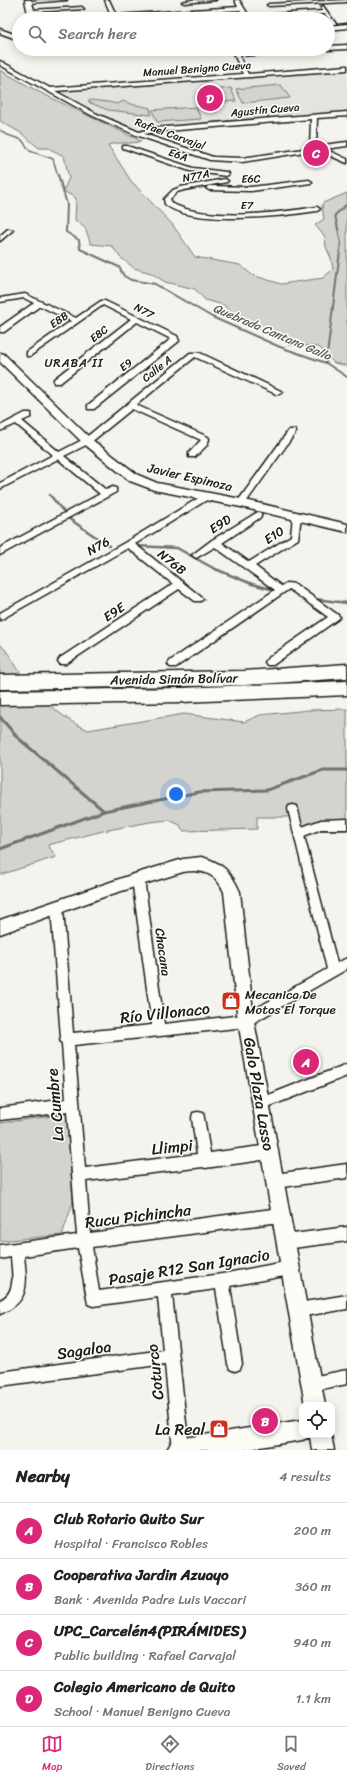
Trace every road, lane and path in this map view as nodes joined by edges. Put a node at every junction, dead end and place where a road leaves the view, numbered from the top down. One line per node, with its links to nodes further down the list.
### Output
1 (65, 0): 7 (street)
2 (79, 0): 13 (street)
3 (107, 0): 18 (street)
4 (214, 0): 8 (street)
5 (237, 0): 14 (street)
6 (266, 0): 12 (street)
7 (28, 1): 16 (street)
8 (191, 1): 11 (street); 19 (street)
9 (319, 1): 10 (street); 12 (street); 23 (street)
10 (347, 1)
11 (184, 2)
12 (269, 5): 22 (street)
13 (82, 8): 16 (street); 17 (street)
14 (241, 8): 15 (street); 21 (street)
15 (219, 10): 20 (street)
16 (31, 11)
17 (83, 12)
18 (112, 12)
19 (197, 12)
20 (205, 12)
21 (244, 12)
22 (273, 12)
23 (326, 12)
24 (347, 22): 25 (street)
25 (335, 24)
26 (335, 25): 27 (street)
27 (347, 26)
28 (0, 31): 29 (street)
29 (12, 35)
30 (347, 47): 31 (street)
31 (335, 48)
32 (237, 56): 35 (street)
33 (0, 63): 36 (street, Rafael Carvajal)
34 (347, 68): 35 (street, Manuel Benigno Cueva)
35 (247, 76): 36 (street, Manuel Benigno Cueva)
36 (48, 90): 39 (street, Rafael Carvajal)
37 (347, 114): 38 (street, Agustín Cueva)
38 (314, 116): 39 (street, Agustín Cueva); 42 (street)
39 (138, 134): 43 (street, Rafael Carvajal)
40 (347, 144): 42 (street, Rafael Carvajal)
41 (125, 147): 45 (street, E6A)
42 (315, 148): 43 (street, Rafael Carvajal); 44 (street)
43 (228, 161): 45 (street)
44 (347, 161)
45 (226, 174): 46 (street)
46 (225, 181): 48 (street, N77A); 49 (street)
47 (309, 182): 49 (street, E6C)
48 (193, 186): 49 (street, E6C); 51 (street, N77A)
49 (224, 189)
50 (317, 209): 51 (street, E7)
51 (176, 211)
52 (10, 230): 53 (street)
53 (0, 239)
54 (0, 300): 56 (street)
55 (100, 302): 57 (street, N77); 58 (street, E8B)
56 (39, 303): 58 (street); 59 (street)
57 (136, 319): 60 (street, N77); 63 (street, E8C)
58 (76, 321): 61 (street, E8B)
59 (1, 330)
60 (175, 341): 66 (street, E9)
61 (30, 354)
62 (1, 360): 71 (street, Javier Espinoza)
63 (57, 381)
64 (279, 392): 65 (street, Calle A)
65 (130, 405): 71 (street, Calle A); 73 (street)
66 (91, 407)
67 (28, 415): 68 (street)
68 (16, 420): 69 (street); 72 (street)
69 (0, 429)
70 (292, 432): 76 (street)
71 (87, 441): 72 (street, Calle A); 75 (street, Javier Espinoza)
72 (59, 455): 74 (street, Calle A); 82 (street)
73 (192, 455)
74 (0, 486)
75 (207, 496): 76 (street, Javier Espinoza); 81 (street, N76)
76 (241, 503): 78 (street, Javier Espinoza)
77 (258, 515): 80 (street, E9D)
78 (297, 516): 79 (street, Javier Espinoza); 84 (street, E10)
79 (347, 528)
80 (215, 542): 83 (street, E9D); 84 (street)
81 (129, 544): 85 (street, N76B); 88 (street, N76)
82 (0, 552)
83 (196, 555)
84 (248, 566): 86 (street)
85 (179, 584): 87 (street, N76B); 89 (street, E9E)
86 (281, 590): 90 (street); 91 (street)
87 (198, 599)
88 (0, 617)
89 (63, 661)
90 (270, 662)
91 (174, 664)
92 (347, 671): 93 (highway, Avenida Simón Bolívar)
93 (0, 682)
94 (347, 688): 95 (highway, Avenida Simón Bolívar)
95 (0, 698)
96 (293, 809): 98 (street)
97 (347, 824): 98 (street)
98 (298, 834): 103 (street)
99 (138, 879): 100 (street, Galo Plaza Lasso); 104 (street, Galo Plaza Lasso); 105 (street, Chacana)
100 (56, 908): 101 (street, Galo Plaza Lasso); 106 (street, La Cumbre)
101 (0, 927)
102 (347, 963): 103 (street, Río Villonaco)
103 (333, 971): 104 (street, Río Villonaco)
104 (246, 1020): 105 (street, Río Villonaco); 108 (street, Galo Plaza Lasso)
105 (159, 1029): 106 (street, Río Villonaco)
106 (66, 1040): 109 (street, La Cumbre)
107 (347, 1070): 108 (street)
108 (260, 1104): 112 (street, Galo Plaza Lasso)
109 (72, 1105): 110 (street); 115 (street, La Cumbre)
110 (0, 1114)
111 (198, 1118): 113 (street)
112 (269, 1152): 113 (street, Llimpi); 116 (street, Galo Plaza Lasso)
113 (206, 1161): 115 (street, Llimpi)
114 (347, 1172): 116 (street)
115 (78, 1175): 119 (street, La Cumbre)
116 (275, 1181): 117 (street, Galo Plaza Lasso)
117 (280, 1215): 119 (street, Rucu Pichincha); 120 (street, Galo Plaza Lasso)
118 (347, 1234): 120 (street)
119 (84, 1241): 121 (street, Rucu Pichincha); 126 (street, La Cumbre)
120 (285, 1242): 123 (street, Galo Plaza Lasso)
121 (17, 1249): 122 (street, Rucu Pichincha); 128 (street)
122 (0, 1252)
123 (290, 1268): 124 (street, Pasaje R12 San Ignacio); 129 (street, Galo Plaza Lasso)
124 (222, 1281): 125 (street, Pasaje R12 San Ignacio); 131 (street)
125 (164, 1290): 126 (street, Pasaje R12 San Ignacio); 130 (street, Coturco)
126 (93, 1299)
127 (347, 1302): 129 (street)
128 (3, 1306)
129 (298, 1310): 134 (street, Galo Plaza Lasso)
130 (172, 1356): 133 (street, Sagaloa); 138 (street, Coturco)
131 (235, 1364)
132 (347, 1377): 134 (street)
133 (0, 1379)
134 (311, 1384): 135 (street, Galo Plaza Lasso)
135 (314, 1402)
136 (299, 1430): 138 (street)
137 (321, 1438): 139 (street)
138 (180, 1450)
139 (323, 1450)

